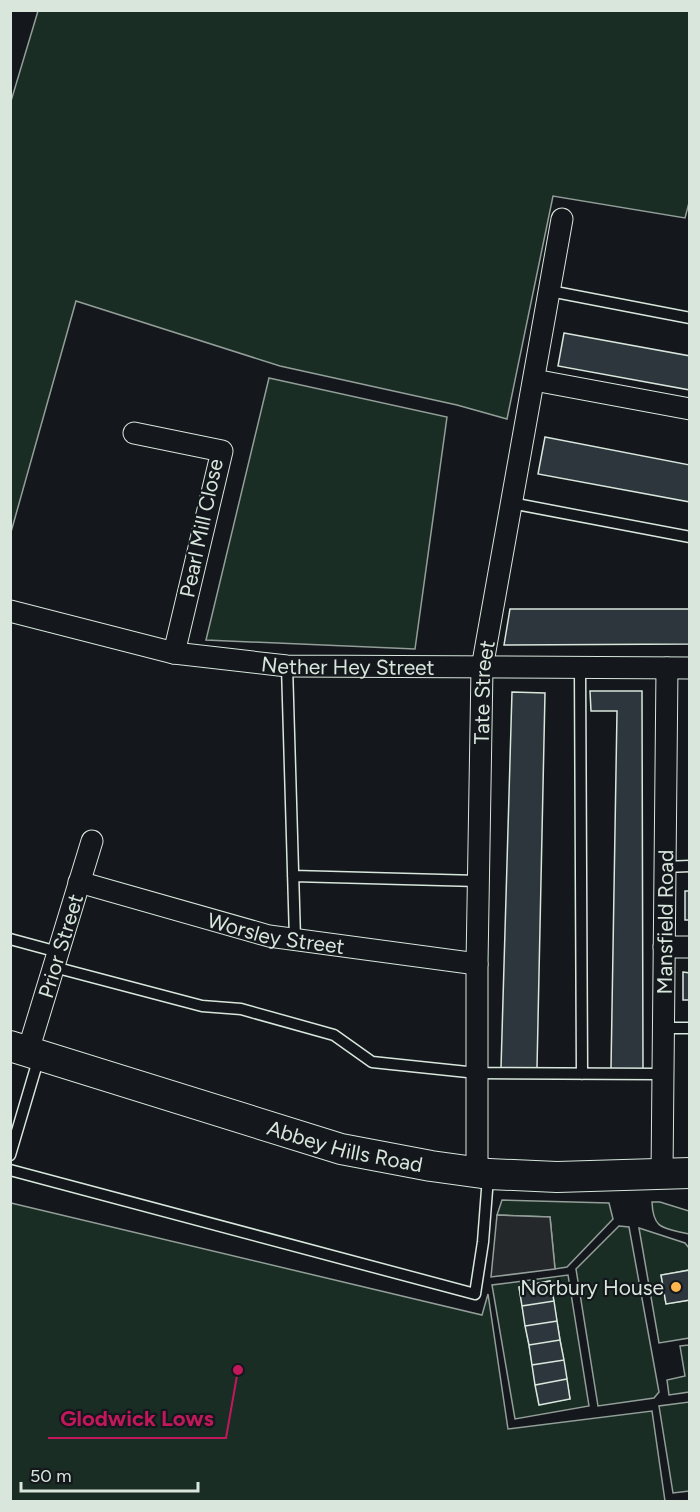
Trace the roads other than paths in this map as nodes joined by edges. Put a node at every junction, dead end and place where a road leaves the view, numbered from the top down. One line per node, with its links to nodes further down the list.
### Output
1 (562, 219): 2 (street, Tate Street)
2 (550, 291): 3 (lane); 4 (street, Tate Street)
3 (690, 318)
4 (534, 380): 5 (street); 7 (street, Tate Street)
5 (690, 409)
6 (134, 433): 10 (street, Pearl Mill Close)
7 (511, 503): 8 (lane); 12 (street, Tate Street)
8 (690, 537)
9 (10, 611): 10 (street, Nether Hey Street)
10 (174, 653): 11 (street, Nether Hey Street)
11 (287, 666): 12 (street, Nether Hey Street); 19 (lane)
12 (482, 668): 13 (street, Nether Hey Street); 20 (street, Tate Street)
13 (580, 668): 14 (street, Nether Hey Street); 32 (lane)
14 (667, 668): 15 (street, Nether Hey Street); 17 (street, Mansfield Road)
15 (690, 668)
16 (92, 841): 21 (street, Prior Street)
17 (665, 867): 18 (lane); 24 (street, Mansfield Road)
18 (690, 867)
19 (293, 876): 20 (lane); 23 (lane)
20 (478, 881): 27 (street, Tate Street)
21 (79, 882): 23 (street, Worsley Street); 26 (street, Prior Street)
22 (10, 939): 26 (lane)
23 (295, 939): 27 (street, Worsley Street)
24 (664, 947): 25 (street); 28 (street, Mansfield Road)
25 (690, 947)
26 (56, 960): 30 (street, Prior Street); 31 (lane)
27 (477, 964): 31 (street, Tate Street)
28 (663, 1028): 29 (lane); 33 (street, Mansfield Road)
29 (690, 1028)
30 (26, 1051): 34 (lane); 36 (main road, Abbey Hills Road)
31 (477, 1073): 32 (lane); 36 (street, Tate Street)
32 (582, 1074): 33 (lane)
33 (662, 1074): 37 (street, Mansfield Road)
34 (10, 1155)
35 (10, 1170): 36 (lane)
36 (483, 1173): 37 (main road, Abbey Hills Road)
37 (676, 1174)

